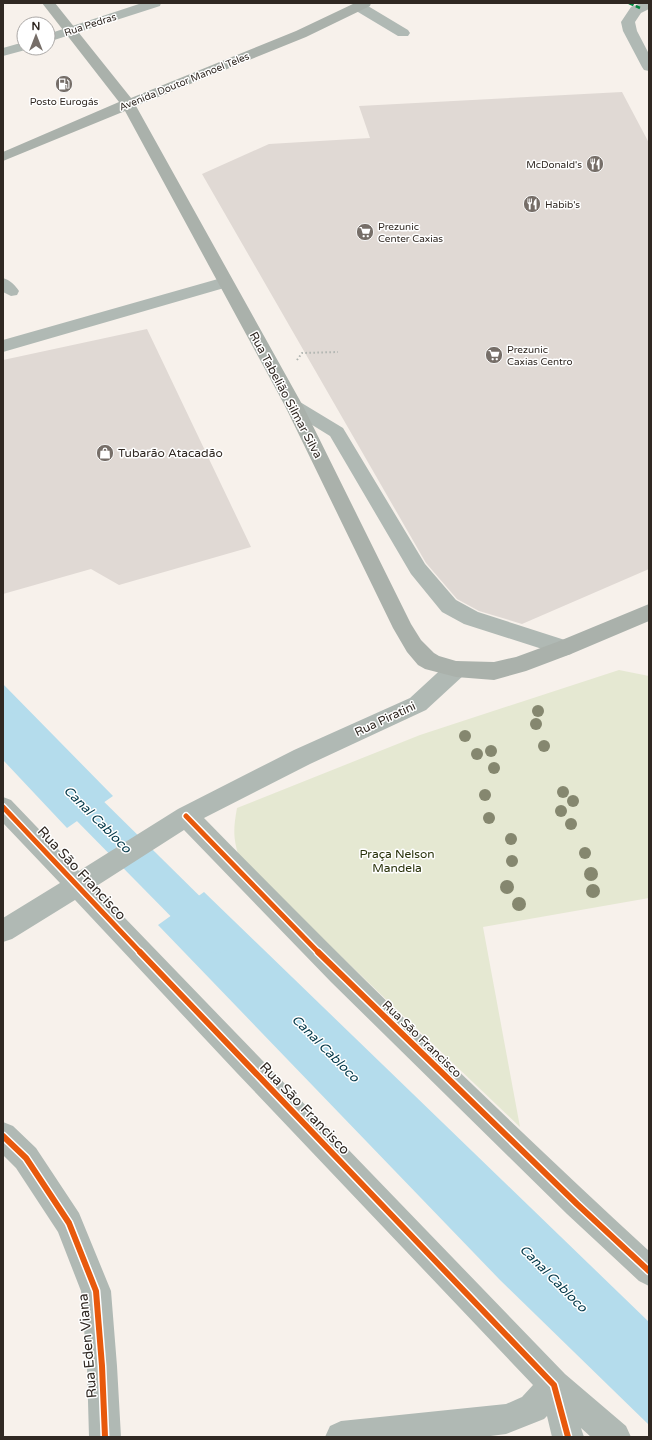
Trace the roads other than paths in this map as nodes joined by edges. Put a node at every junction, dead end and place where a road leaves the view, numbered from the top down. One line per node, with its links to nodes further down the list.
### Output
1 (48, 3): 5 (main road, Rua Tabelião Silmar Silva)
2 (155, 3): 5 (street, Rua Pedras)
3 (359, 4): 6 (street); 11 (main road, Avenida Doutor Manoel Teles)
4 (639, 9): 10 (street)
5 (71, 30): 7 (street, Rua Pedras); 11 (main road, Rua Tabelião Silmar Silva)
6 (403, 33)
7 (56, 35)
8 (16, 48): 9 (street)
9 (3, 52)
10 (649, 67)
11 (128, 104): 12 (main road, Avenida Doutor Manoel Teles); 13 (main road, Rua Tabelião Silmar Silva)
12 (3, 157)
13 (225, 282): 14 (street); 15 (main road, Rua Tabelião Silmar Silva)
14 (3, 346)
15 (294, 406): 17 (street); 18 (main road, Rua Tabelião Silmar Silva)
16 (649, 612): 17 (main road)
17 (564, 648): 18 (main road)
18 (456, 669): 20 (street, Rua Piratini)
19 (3, 807): 21 (street, Rua São Francisco)
20 (186, 816): 21 (street, Rua Piratini); 24 (street, Rua Sāo Francisco)
21 (77, 885): 22 (street, Rua Piratini); 25 (street, Rua São Francisco)
22 (3, 930)
23 (3, 1136): 26 (street, Rua Eden Viana)
24 (649, 1271)
25 (554, 1385): 27 (street); 28 (street, Rua São Francisco); 29 (street)
26 (105, 1437)
27 (341, 1437)
28 (568, 1437)
29 (615, 1437)

